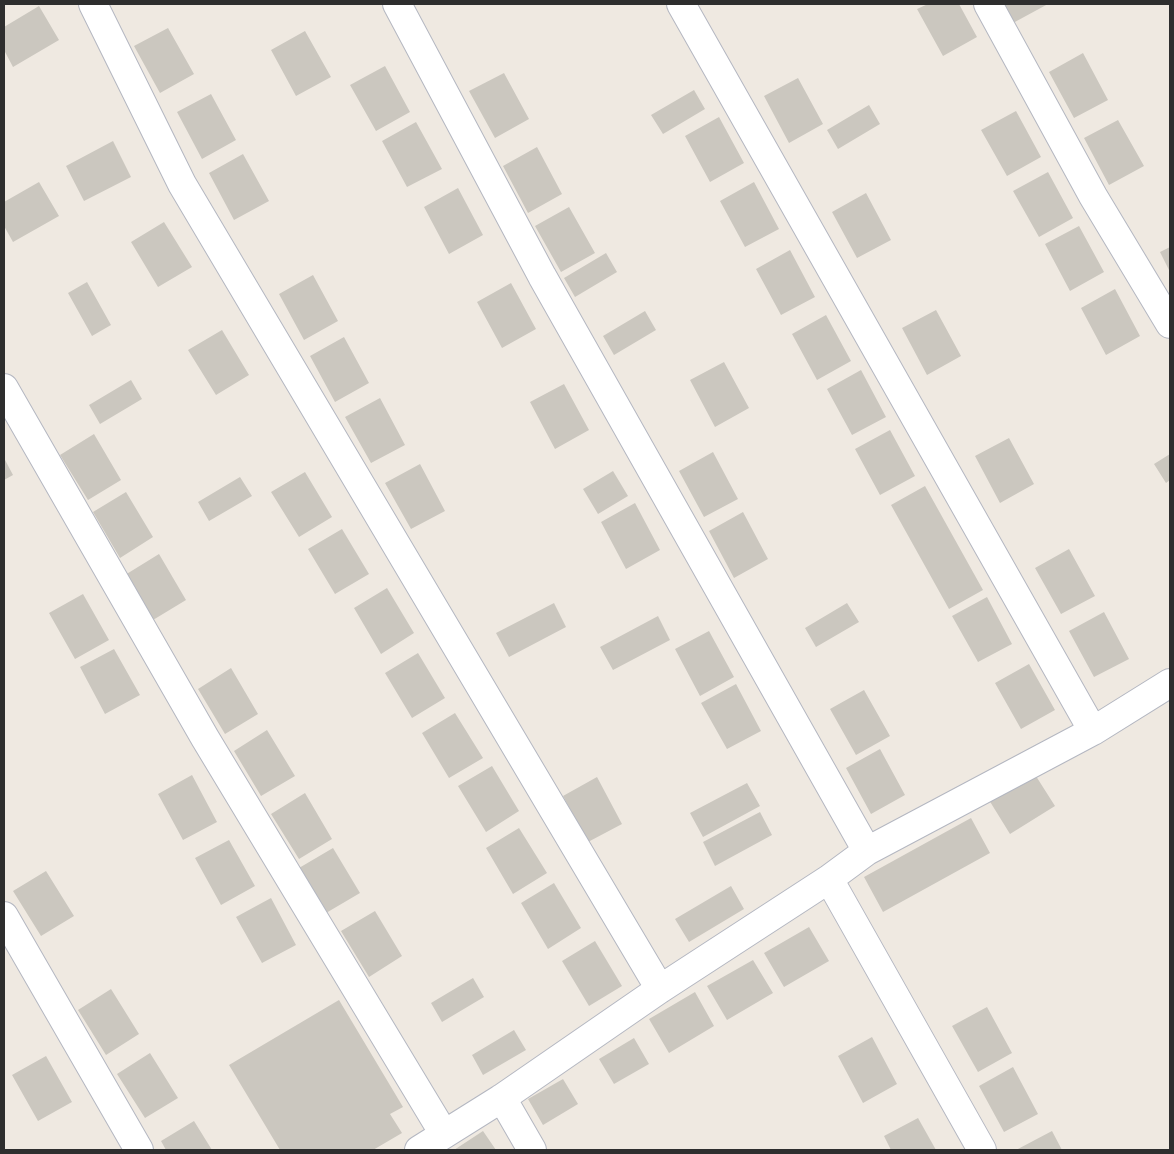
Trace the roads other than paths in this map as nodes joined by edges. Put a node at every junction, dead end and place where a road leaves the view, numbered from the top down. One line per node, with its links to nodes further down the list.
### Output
1 (92, 4): 12 (street)
2 (397, 4): 9 (street)
3 (681, 4): 8 (street)
4 (988, 4): 5 (street)
5 (1170, 324)
6 (4, 388): 14 (street)
7 (1170, 683): 8 (street)
8 (1093, 731): 9 (street)
9 (867, 852): 10 (street)
10 (829, 879): 12 (street); 18 (street)
11 (4, 916): 15 (street)
12 (660, 989): 13 (street)
13 (502, 1098): 14 (street); 17 (street)
14 (444, 1134): 16 (street)
15 (139, 1150)
16 (419, 1150)
17 (532, 1150)
18 (982, 1150)

